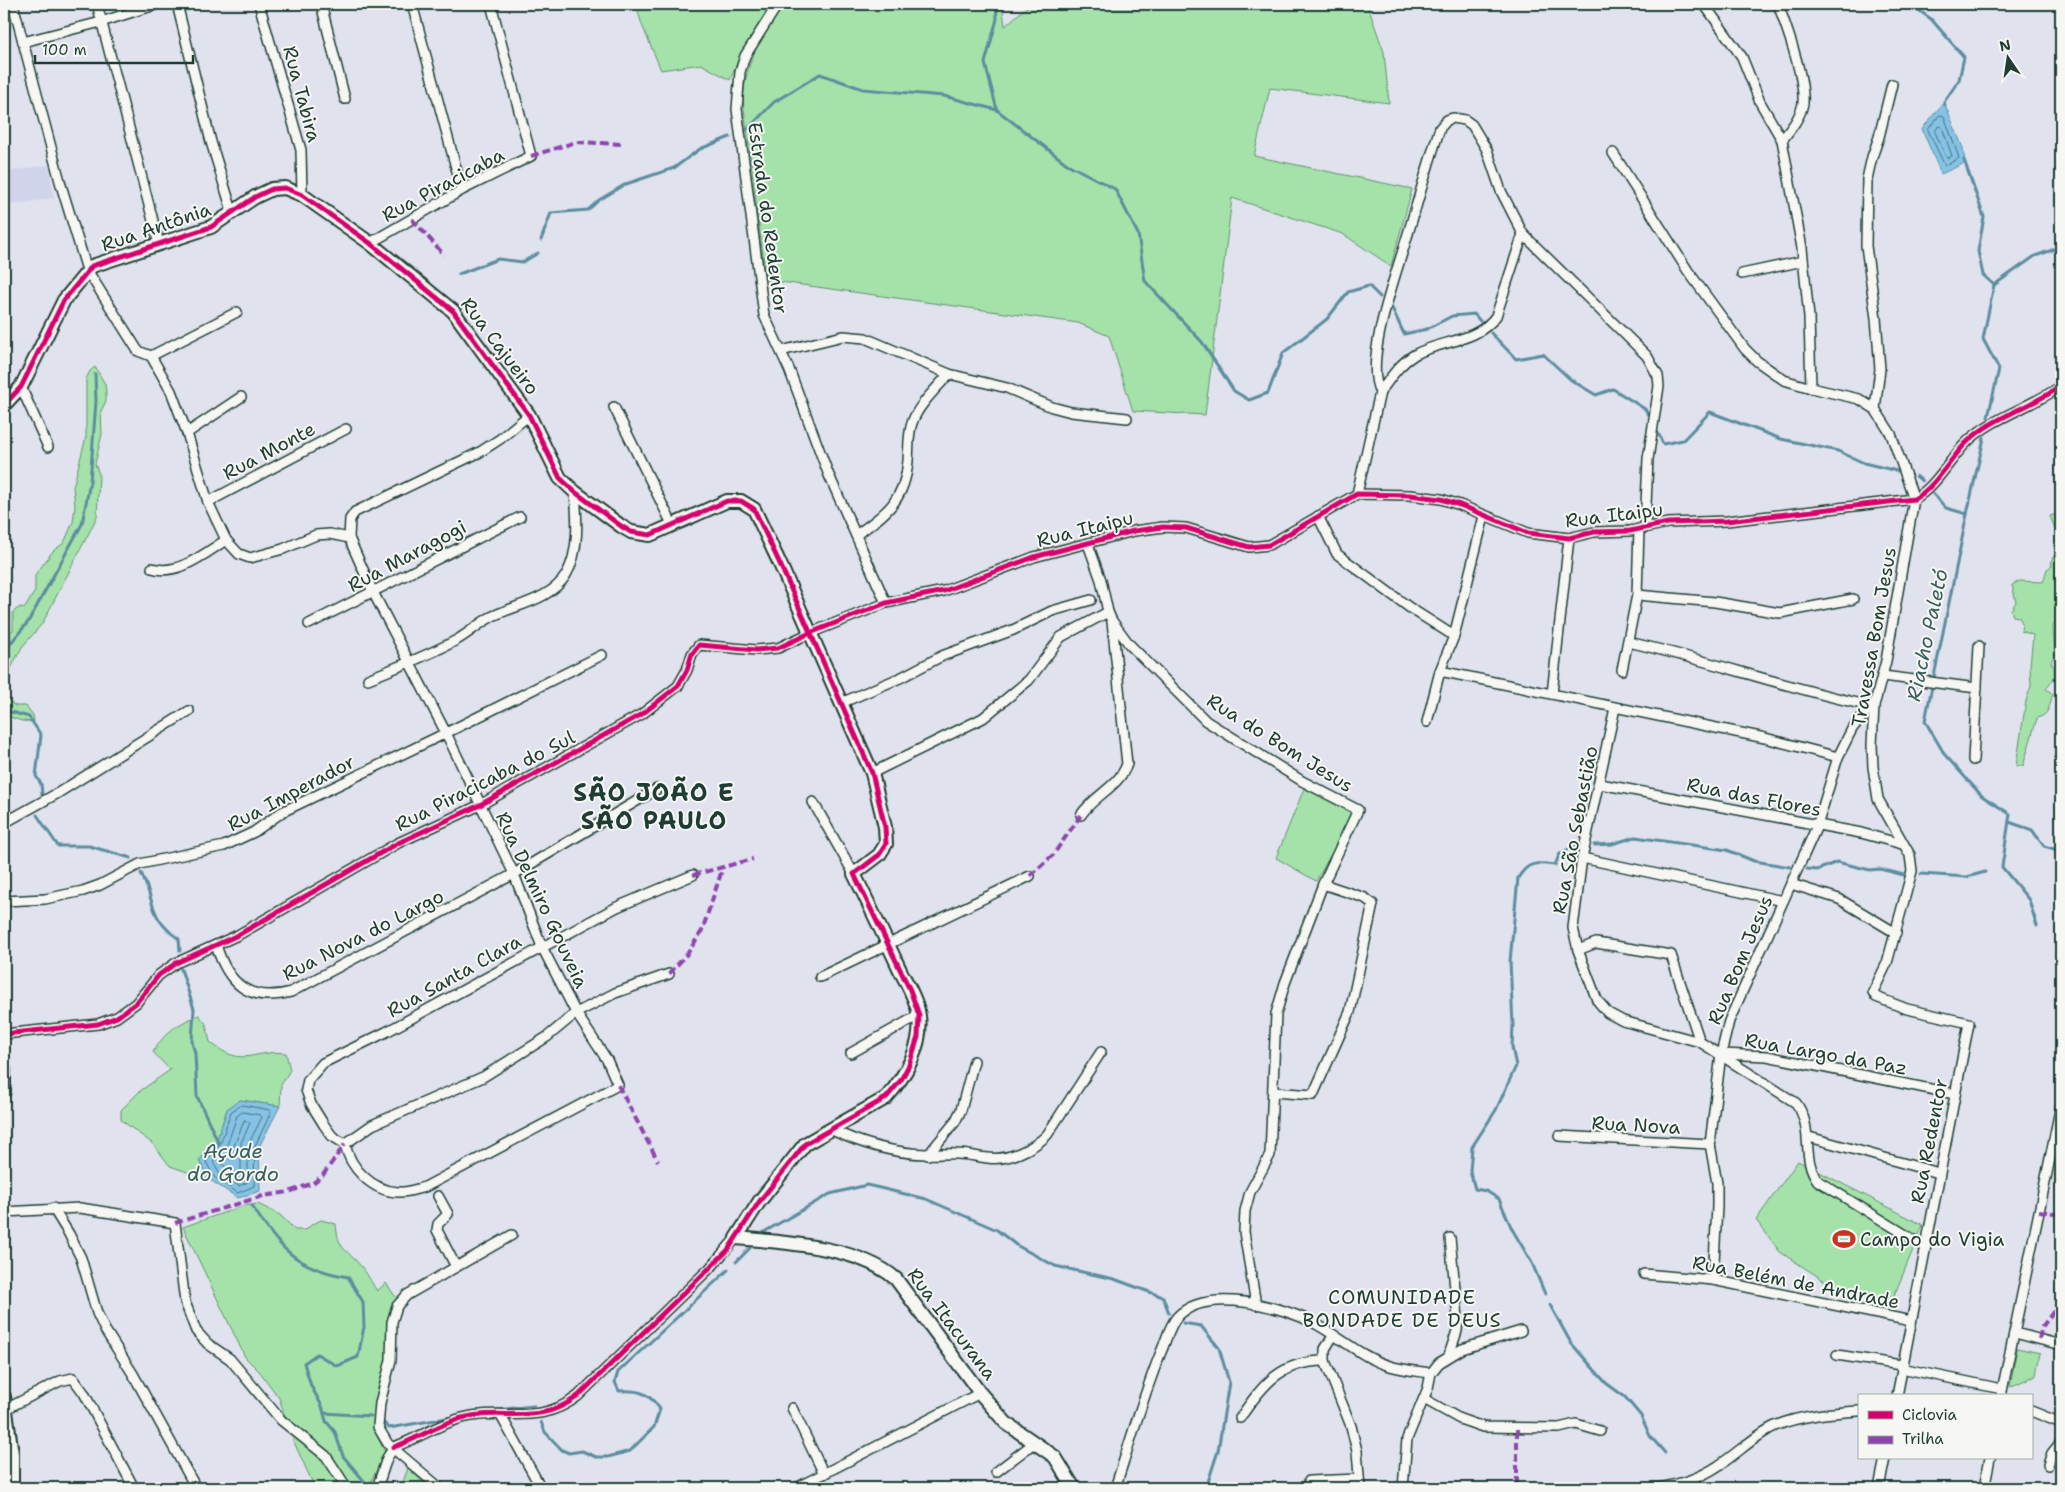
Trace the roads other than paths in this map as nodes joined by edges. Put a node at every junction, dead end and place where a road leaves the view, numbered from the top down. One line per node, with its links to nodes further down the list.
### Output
1 (13, 4): 13 (street)
2 (97, 4): 12 (street)
3 (158, 4): 12 (street)
4 (177, 4): 20 (street)
5 (259, 4): 19 (street, Rua Tabira)
6 (321, 4): 15 (street)
7 (412, 4): 18 (street)
8 (491, 4): 18 (street, Rua Piracicaba)
9 (778, 4): 28 (street, Estrada do Redentor)
10 (1704, 4): 16 (street)
11 (1778, 4): 16 (street)
12 (101, 22): 13 (street); 23 (street)
13 (23, 42): 25 (street)
14 (1892, 84): 38 (street)
15 (345, 99)
16 (1782, 140): 24 (street)
17 (1613, 154): 33 (street)
18 (462, 190): 22 (street, Rua Piracicaba)
19 (302, 195): 20 (street, Rua Antônia); 22 (street, Rua Antônia)
20 (233, 214): 23 (street, Rua Antônia)
21 (1523, 234): 34 (street); 34 (street); 52 (street)
22 (370, 243): 39 (street, Rua Cajueiro)
23 (159, 244): 25 (street, Rua Antônia)
24 (1804, 261): 26 (street); 33 (street)
25 (87, 270): 29 (street); 32 (street, Rua Antônia)
26 (1742, 274)
27 (237, 312): 29 (street)
28 (781, 351): 30 (street); 53 (street, Estrada do Redentor)
29 (151, 356): 42 (street)
30 (949, 374): 40 (street); 53 (street)
31 (2061, 386): 46 (street)
32 (21, 387): 36 (street, Rua Antônia); 43 (street)
33 (1811, 388): 38 (street)
34 (1380, 392): 45 (street)
35 (241, 397): 42 (street)
36 (4, 405)
37 (614, 407): 51 (street)
38 (1875, 409): 46 (street)
39 (529, 416): 44 (street, Rua Cajueiro); 54 (street)
40 (1127, 418)
41 (346, 429): 47 (street, Rua Monte)
42 (188, 433): 47 (street)
43 (48, 447)
44 (575, 492): 51 (street, Rua Cajueiro); 71 (street)
45 (1357, 494): 48 (street, Rua Itaipu); 49 (street, Rua Itaipu)
46 (1914, 498): 52 (street, Rua Itaipu); 74 (street, Travessa Bom Jesus)
47 (208, 502): 56 (street)
48 (1318, 516): 57 (street, Rua Itaipu); 67 (street)
49 (1484, 516): 55 (street, Rua Itaipu); 67 (street)
50 (520, 517): 59 (street, Rua Maragogi)
51 (673, 526): 66 (street, Rua Cajueiro)
52 (1642, 528): 55 (street, Rua Itaipu); 60 (street)
53 (856, 535): 63 (street, Estrada do Redentor)
54 (349, 538): 56 (street); 59 (street, Rua Delmiro Gouveia)
55 (1569, 538): 77 (street)
56 (226, 540): 58 (street)
57 (1088, 544): 63 (street, Rua Itaipu); 64 (street)
58 (152, 568)
59 (373, 592): 65 (street, Rua Maragogi); 71 (street, Rua Delmiro Gouveia)
60 (1637, 595): 62 (street); 68 (street)
61 (1091, 600): 78 (street)
62 (1853, 600)
63 (886, 603): 66 (street, Rua Itaipu)
64 (1110, 616): 86 (street); 91 (street); 100 (street, Rua do Bom Jesus)
65 (309, 624)
66 (810, 633): 78 (street); 90 (street, Rua Piracicaba do Sul)
67 (1454, 636): 73 (street)
68 (1628, 642): 72 (street); 79 (street)
69 (1980, 646): 76 (street)
70 (602, 655): 83 (street, Rua Imperador)
71 (409, 663): 75 (street); 83 (street, Rua Delmiro Gouveia)
72 (1622, 670)
73 (1440, 671): 77 (street); 82 (street)
74 (1883, 676): 76 (street); 79 (street, Travessa Bom Jesus)
75 (368, 679)
76 (1977, 688): 85 (street)
77 (1552, 694): 80 (street)
78 (841, 703): 86 (street)
79 (1873, 706): 84 (street, Rua Bom Jesus); 94 (street, Travessa Bom Jesus)
80 (1615, 708): 84 (street); 87 (street, Rua São Sebastião)
81 (189, 711): 92 (street)
82 (1426, 722)
83 (446, 734): 90 (street, Rua Delmiro Gouveia); 102 (street, Rua Imperador)
84 (1838, 757): 93 (street, Rua Bom Jesus)
85 (1973, 760)
86 (872, 773): 97 (street)
87 (1600, 784): 93 (street, Rua das Flores); 95 (street, Rua São Sebastião)
88 (657, 790): 96 (street, Rua Nova do Largo)
89 (813, 802): 97 (street)
90 (480, 805): 96 (street, Rua Delmiro Gouveia); 106 (street, Rua Piracicaba do Sul)
91 (1081, 815)
92 (4, 823)
93 (1817, 826): 94 (street, Rua das Flores); 101 (street, Rua Bom Jesus)
94 (1902, 844): 104 (street, Travessa Bom Jesus)
95 (1582, 858): 103 (street); 108 (street, Rua São Sebastião)
96 (514, 874): 106 (street, Rua Nova do Largo); 107 (street, Rua Delmiro Gouveia)
97 (854, 874): 105 (street)
98 (693, 876): 107 (street, Rua Santa Clara)
99 (1030, 876): 105 (street)
100 (1323, 884): 122 (street); 122 (street)
101 (1791, 884): 103 (street, Rua Bom Jesus); 104 (street)
102 (5, 898)
103 (1783, 901): 118 (street, Rua Bom Jesus)
104 (1896, 932): 113 (street, Travessa Bom Jesus)
105 (888, 944): 110 (street); 112 (street)
106 (216, 945): 114 (street, Rua Piracicaba do Sul)
107 (542, 947): 111 (street, Rua Delmiro Gouveia); 128 (street, Rua Santa Clara)
108 (1578, 950): 115 (street, Rua São Sebastião); 115 (street)
109 (669, 974): 111 (street)
110 (820, 977)
111 (576, 1013): 128 (street); 128 (street, Rua Delmiro Gouveia)
112 (919, 1015): 117 (street); 125 (street)
113 (1969, 1023): 123 (street, Rua Redentor)
114 (4, 1034)
115 (1700, 1042): 118 (street, Rua São Sebastião)
116 (1102, 1052): 130 (street)
117 (851, 1054)
118 (1721, 1054): 123 (street, Rua Largo da Paz); 127 (street, Rua São Sebastião); 129 (street, Rua Bom Jesus)
119 (974, 1061): 130 (street)
120 (4, 1069): 121 (street)
121 (4, 1091)
122 (1274, 1092): 142 (street)
123 (1955, 1094): 131 (street, Rua Redentor)
124 (2061, 1105): 145 (street)
125 (830, 1129): 130 (street); 136 (street)
126 (1559, 1136): 129 (street, Rua Nova)
127 (1809, 1138): 131 (street); 138 (street, Rua São Sebastião)
128 (345, 1144)
129 (1710, 1144): 141 (street, Rua Bom Jesus)
130 (928, 1155)
131 (1939, 1173): 138 (street, Rua Redentor)
132 (438, 1196): 139 (street)
133 (53, 1208): 134 (street); 178 (street); 179 (street)
134 (4, 1212)
135 (512, 1235): 139 (street)
136 (736, 1238): 153 (street, Rua Itacurana); 161 (street)
137 (1450, 1238): 148 (street)
138 (1924, 1246): 143 (street, Rua Redentor)
139 (456, 1267): 167 (street)
140 (1644, 1274): 141 (street, Rua Belém de Andrade)
141 (1713, 1280): 143 (street, Rua Belém de Andrade)
142 (1256, 1305): 146 (street); 184 (street)
143 (1911, 1321): 151 (street, Rua Redentor)
144 (1521, 1331): 148 (street)
145 (2015, 1333): 147 (street); 154 (street)
146 (1333, 1336): 150 (street); 152 (street)
147 (2061, 1345)
148 (1449, 1355): 152 (street)
149 (1837, 1355): 151 (street)
150 (1325, 1361): 162 (street); 174 (street)
151 (1901, 1366): 154 (street); 155 (street, Rua Redentor)
152 (1431, 1373): 156 (street)
153 (980, 1393): 166 (street, Rua Itacurana); 172 (street)
154 (2002, 1393)
155 (1896, 1394)
156 (1424, 1399): 164 (street); 185 (street)
157 (5, 1403): 176 (street); 177 (street)
158 (792, 1408): 172 (street)
159 (1858, 1411): 186 (street)
160 (2032, 1412): 163 (street)
161 (501, 1416): 167 (street); 181 (street)
162 (1240, 1418)
163 (2061, 1422)
164 (1600, 1431)
165 (2061, 1442): 170 (street)
166 (1034, 1443): 171 (street); 183 (street, Rua Itacurana)
167 (394, 1447): 175 (street); 180 (street)
168 (1885, 1460): 187 (street)
169 (1990, 1460): 188 (street)
170 (2048, 1465)
171 (996, 1472)
172 (824, 1474): 182 (street)
173 (1309, 1480): 174 (street)
174 (1360, 1484)
175 (378, 1486)
176 (12, 1488)
177 (134, 1488)
178 (196, 1488)
179 (348, 1488)
180 (440, 1488)
181 (542, 1488)
182 (796, 1488)
183 (1074, 1488)
184 (1114, 1488)
185 (1404, 1488)
186 (1657, 1488)
187 (1880, 1488)
188 (1984, 1488)

